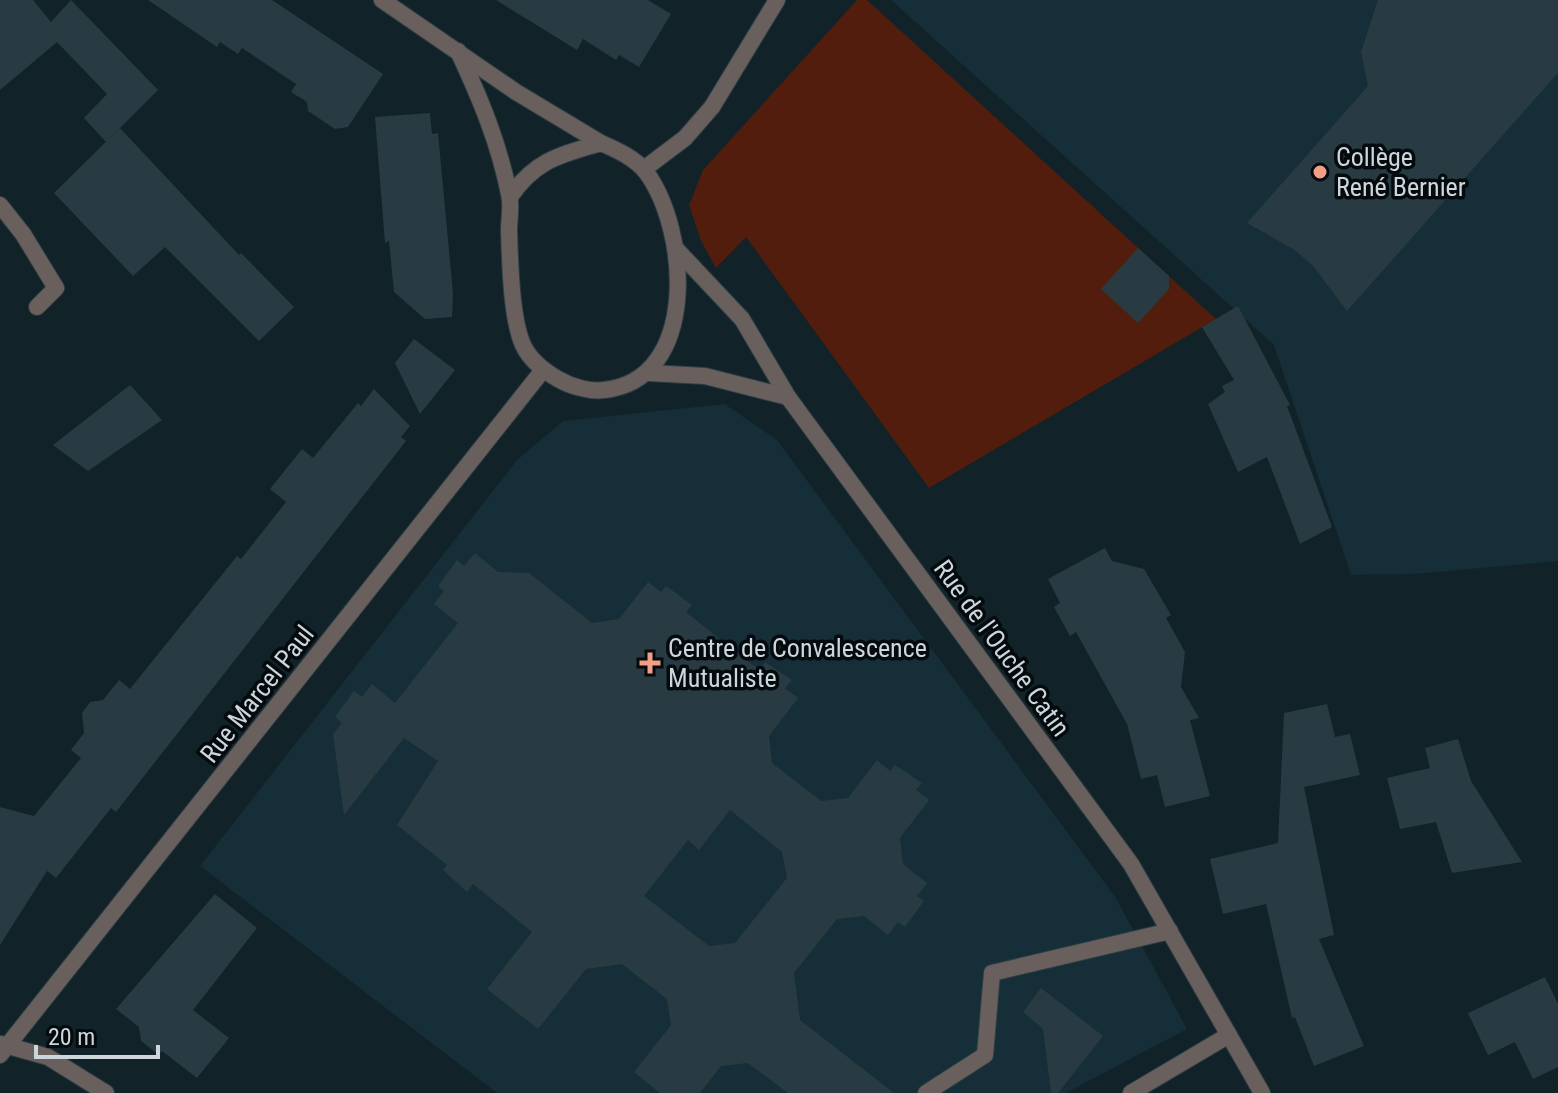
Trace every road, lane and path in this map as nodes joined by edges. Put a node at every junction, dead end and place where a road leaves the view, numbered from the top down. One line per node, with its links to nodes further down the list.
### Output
1 (382, 0): 3 (street)
2 (777, 0): 5 (street)
3 (458, 51): 4 (street); 6 (street)
4 (601, 143): 5 (street); 6 (street)
5 (644, 169): 8 (street)
6 (510, 197): 10 (street)
7 (0, 205): 9 (street)
8 (677, 250): 11 (street); 12 (street, Rue de l'Ouche Catin)
9 (37, 307)
10 (543, 370): 11 (street); 15 (street, Rue Marcel Paul)
11 (649, 373): 12 (street)
12 (788, 397): 13 (street, Rue de l'Ouche Catin)
13 (1170, 931): 14 (street, Rue de l'Ouche Catin); 17 (street)
14 (1229, 1035): 18 (street); 19 (street, Rue de l'Ouche Catin)
15 (2, 1048): 16 (street)
16 (106, 1093)
17 (926, 1093)
18 (1131, 1093)
19 (1262, 1093)

